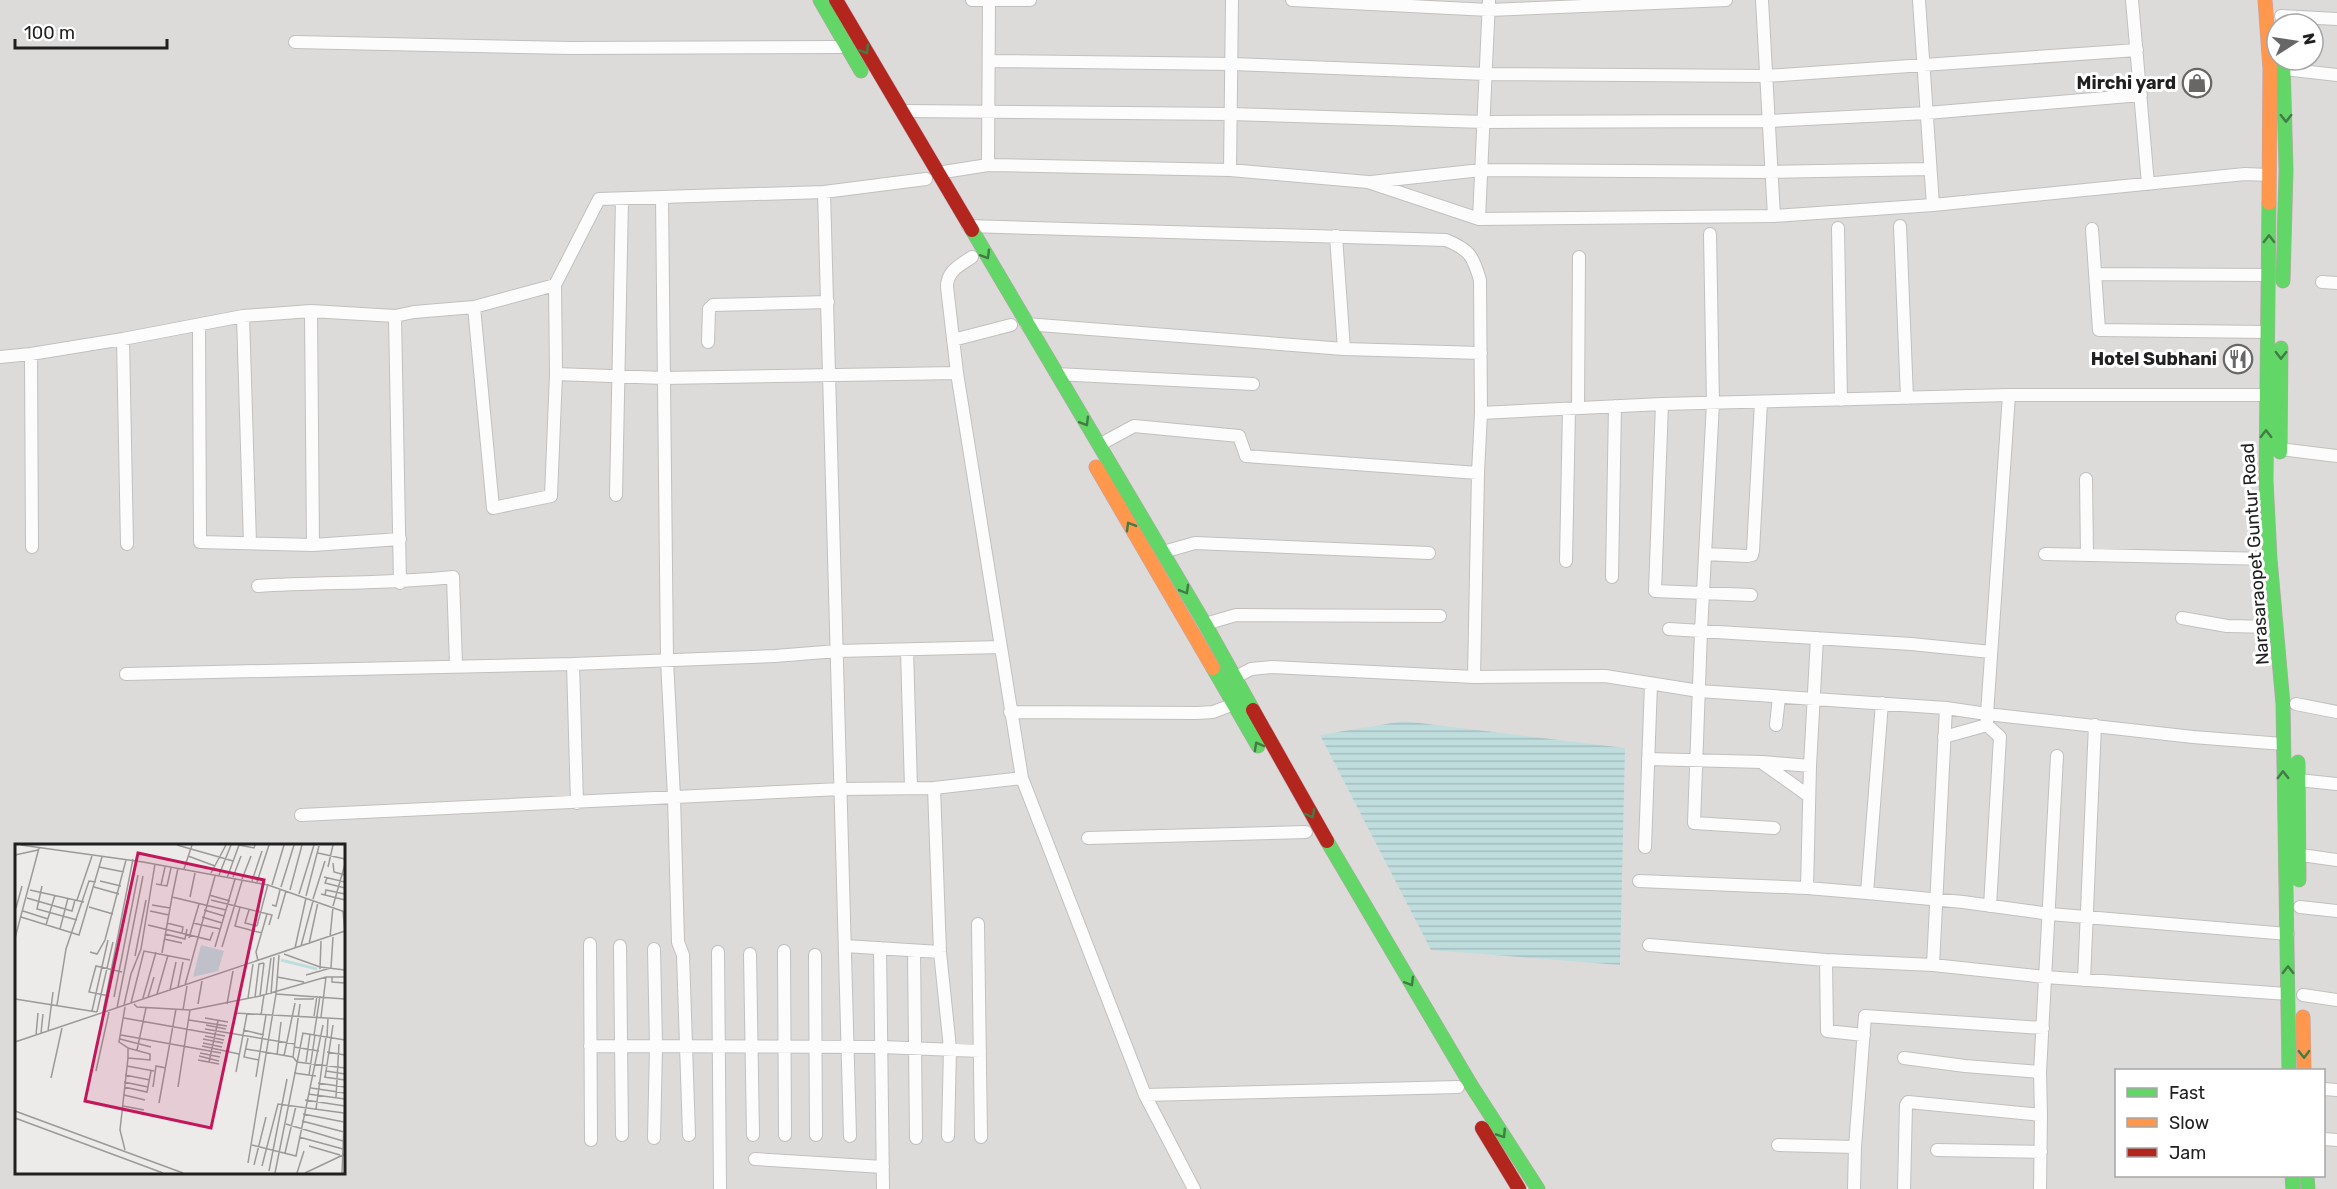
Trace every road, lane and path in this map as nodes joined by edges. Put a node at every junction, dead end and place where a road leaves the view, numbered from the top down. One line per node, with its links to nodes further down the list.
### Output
1 (820, 0): 15 (highway)
2 (836, 0): 26 (highway, one-way to 26)
3 (972, 0): 4 (street)
4 (989, 0): 5 (street); 17 (street)
5 (1030, 0)
6 (1232, 0): 18 (street)
7 (1292, 0): 13 (street)
8 (1726, 0): 13 (street)
9 (1762, 0): 24 (street)
10 (1919, 0): 19 (street)
11 (2132, 0): 16 (street)
12 (2265, 0): 37 (highway, Narasaraopet Guntur Road)
13 (1489, 5): 22 (street)
14 (295, 42): 15 (street)
15 (846, 47): 38 (highway)
16 (2137, 50): 19 (street); 25 (street)
17 (989, 61): 18 (street); 27 (street)
18 (1232, 64): 22 (street); 29 (street)
19 (1923, 64): 24 (street); 28 (street)
20 (2284, 72): 60 (highway, one-way to 60)
21 (2321, 72): 23 (street)
22 (1486, 74): 24 (street); 31 (street)
23 (2337, 75)
24 (1766, 76): 30 (street)
25 (2141, 95): 28 (street); 40 (street)
26 (903, 111): 27 (street); 38 (highway)
27 (988, 112): 29 (street); 32 (street)
28 (1927, 113): 30 (street); 33 (street)
29 (1232, 114): 31 (street); 34 (street)
30 (1769, 121): 31 (street); 36 (street)
31 (1484, 122): 35 (street)
32 (988, 165): 34 (street); 38 (street)
33 (1930, 169): 36 (street); 44 (street)
34 (1230, 170): 39 (street)
35 (1481, 170): 36 (street); 39 (street); 46 (street)
36 (1771, 172): 45 (street)
37 (2269, 175): 40 (street); 56 (highway, Narasaraopet Guntur Road, one-way to 37)
38 (932, 176): 41 (street); 47 (highway); 54 (highway)
39 (1368, 182): 46 (street)
40 (2148, 184): 44 (street)
41 (824, 192): 42 (street); 61 (street)
42 (662, 198): 43 (street); 82 (street)
43 (622, 199): 59 (street); 81 (street)
44 (1933, 205): 45 (street)
45 (1774, 216): 46 (street)
46 (1479, 219)
47 (968, 226): 52 (street); 66 (highway, one-way to 66)
48 (1900, 226): 87 (street)
49 (1838, 228): 88 (street)
50 (2092, 229): 55 (street)
51 (1710, 234): 90 (street)
52 (1336, 236): 73 (street); 74 (street)
53 (1579, 257): 93 (street)
54 (974, 262): 71 (street)
55 (2096, 274): 56 (street); 69 (street)
56 (2269, 274): 69 (highway, Narasaraopet Guntur Road)
57 (2322, 282): 58 (street)
58 (2337, 283)
59 (555, 285): 62 (street); 78 (street)
60 (2283, 292)
61 (828, 302): 72 (street); 80 (street)
62 (474, 307): 65 (street); 78 (street)
63 (311, 310): 64 (street); 65 (street); 104 (street)
64 (243, 316): 67 (street); 102 (street)
65 (395, 316): 101 (street)
66 (1026, 324): 73 (street); 79 (highway)
67 (200, 325): 70 (street); 102 (street)
68 (1011, 325): 71 (street)
69 (2275, 333): 85 (highway, Narasaraopet Guntur Road); 86 (highway, Narasaraopet Guntur Road, one-way to 86)
70 (123, 339): 75 (street); 103 (street)
71 (953, 340): 77 (street)
72 (708, 342)
73 (1344, 349): 74 (street)
74 (1481, 353): 94 (street)
75 (32, 354): 76 (street); 105 (street)
76 (0, 357)
77 (957, 373): 80 (street); 125 (street)
78 (556, 374): 81 (street)
79 (1056, 374): 83 (street); 95 (highway, one-way to 95)
80 (829, 375): 82 (street); 126 (street)
81 (618, 377): 82 (street); 100 (street)
82 (664, 378): 129 (street)
83 (1253, 384)
84 (2009, 395): 85 (street); 87 (street); 128 (street)
85 (2266, 395): 86 (street); 111 (highway, Narasaraopet Guntur Road, one-way to 85)
86 (2281, 395): 96 (highway, Narasaraopet Guntur Road)
87 (1906, 398): 88 (street)
88 (1841, 400): 89 (street)
89 (1761, 402): 90 (street); 108 (street)
90 (1713, 403): 91 (street); 108 (street)
91 (1662, 404): 92 (street); 116 (street)
92 (1615, 406): 93 (street); 113 (street)
93 (1573, 409): 94 (street); 112 (street)
94 (1481, 413): 98 (street)
95 (1093, 449): 98 (street); 106 (highway); 140 (highway, one-way to 95)
96 (2280, 449): 97 (street); 141 (highway, Narasaraopet Guntur Road)
97 (2337, 456)
98 (1478, 473): 134 (street)
99 (2086, 479): 110 (street)
100 (616, 495)
101 (400, 539): 104 (street); 114 (street)
102 (250, 543): 104 (street)
103 (127, 544)
104 (313, 545)
105 (32, 547)
106 (1163, 552): 107 (street); 120 (highway, one-way to 120)
107 (1429, 553)
108 (1705, 554): 116 (street)
109 (2045, 554): 110 (street)
110 (2087, 555): 111 (street)
111 (2270, 559): 121 (highway, Narasaraopet Guntur Road)
112 (1566, 561)
113 (1612, 577)
114 (400, 583): 115 (street); 131 (street)
115 (258, 586)
116 (1704, 593): 117 (street); 123 (street)
117 (1751, 595)
118 (1440, 616): 120 (street)
119 (2182, 618): 121 (street)
120 (1205, 624): 133 (highway)
121 (2276, 627): 149 (highway, Narasaraopet Guntur Road)
122 (1669, 629): 123 (street)
123 (1701, 631): 124 (street); 136 (street)
124 (1817, 638): 128 (street); 138 (street)
125 (1001, 647): 127 (street); 143 (street)
126 (837, 651): 127 (street); 129 (street); 160 (street)
127 (907, 651): 158 (street)
128 (1991, 652): 145 (street)
129 (667, 660): 130 (street); 162 (street)
130 (573, 664): 131 (street); 163 (street)
131 (456, 665): 132 (street)
132 (126, 674)
133 (1236, 677): 134 (street); 245 (highway, one-way to 245)
134 (1474, 677): 135 (street)
135 (1651, 684): 136 (street); 151 (street)
136 (1699, 692): 137 (street); 152 (street)
137 (1779, 697): 138 (street); 146 (street)
138 (1814, 699): 139 (street); 154 (street)
139 (1882, 703): 142 (street); 174 (street)
140 (1233, 704): 143 (street); 166 (highway, one-way to 140)
141 (2296, 704): 144 (street); 156 (highway, Narasaraopet Guntur Road)
142 (1946, 708): 145 (street); 148 (street)
143 (1010, 712): 155 (street)
144 (2337, 712)
145 (1987, 720): 147 (street); 148 (street); 176 (street)
146 (1776, 725)
147 (2095, 725): 149 (street); 180 (street)
148 (1944, 737): 175 (street)
149 (2283, 744): 169 (highway, Narasaraopet Guntur Road, one-way to 149)
150 (2057, 756): 179 (street)
151 (1648, 759): 152 (street); 168 (street)
152 (1697, 760): 153 (street); 165 (street)
153 (1762, 762): 154 (street); 161 (street)
154 (1810, 766): 161 (street)
155 (1022, 778): 159 (street); 222 (street)
156 (2298, 780): 157 (street); 170 (highway, Narasaraopet Guntur Road)
157 (2337, 784)
158 (911, 788): 159 (street); 160 (street)
159 (934, 788): 193 (street)
160 (840, 789): 162 (street); 186 (street)
161 (1809, 796): 173 (street)
162 (674, 797): 163 (street); 207 (street)
163 (577, 803): 164 (street)
164 (301, 815)
165 (1774, 828)
166 (1306, 832): 167 (street); 221 (highway)
167 (1088, 838)
168 (1645, 847)
169 (2284, 853): 170 (street); 182 (highway, Narasaraopet Guntur Road)
170 (2299, 854): 171 (street); 177 (highway, Narasaraopet Guntur Road)
171 (2337, 860)
172 (1640, 882): 173 (street)
173 (1807, 888): 174 (street)
174 (1867, 893): 175 (street)
175 (1936, 901): 176 (street); 197 (street)
176 (1990, 906): 179 (street)
177 (2300, 907): 178 (street); 192 (highway, Narasaraopet Guntur Road)
178 (2337, 911)
179 (2050, 914): 180 (street); 198 (street)
180 (2087, 916): 182 (street); 199 (street)
181 (978, 924): 216 (street)
182 (2288, 934): 200 (highway, Narasaraopet Guntur Road, one-way to 182)
183 (590, 944): 205 (street)
184 (1649, 945): 196 (street)
185 (620, 946): 204 (street)
186 (845, 946): 187 (street); 211 (street)
187 (880, 948): 191 (street); 212 (street)
188 (654, 949): 206 (street)
189 (718, 951): 208 (street)
190 (784, 951): 210 (street)
191 (914, 951): 193 (street); 215 (street)
192 (2301, 951)
193 (940, 952): 214 (street)
194 (750, 954): 209 (street)
195 (815, 955): 213 (street)
196 (1826, 960): 197 (street); 203 (street)
197 (1933, 965): 198 (street)
198 (2045, 977): 199 (street); 202 (street)
199 (2084, 980): 200 (street)
200 (2298, 991): 201 (street); 218 (highway, Narasaraopet Guntur Road); 219 (highway, Narasaraopet Guntur Road, one-way to 219)
201 (2337, 1000)
202 (2043, 1028): 203 (street); 220 (street)
203 (1864, 1035): 236 (street)
204 (622, 1045): 205 (street); 206 (street); 224 (street)
205 (590, 1046): 234 (street)
206 (656, 1046): 207 (street); 232 (street)
207 (687, 1047): 208 (street); 225 (street)
208 (720, 1047): 209 (street); 241 (street)
209 (752, 1047): 210 (street); 226 (street)
210 (784, 1047): 213 (street); 228 (street)
211 (849, 1047): 212 (street); 213 (street); 229 (street)
212 (882, 1047): 215 (street); 240 (street)
213 (816, 1048): 227 (street)
214 (950, 1048): 215 (street); 216 (street); 230 (street)
215 (916, 1049): 233 (street)
216 (980, 1051): 231 (street)
217 (1904, 1058): 220 (street)
218 (2289, 1069)
219 (2304, 1069)
220 (2040, 1072): 223 (street)
221 (1458, 1087): 222 (street); 244 (highway)
222 (1145, 1095): 243 (street)
223 (2042, 1115): 238 (street); 247 (street)
224 (622, 1135)
225 (689, 1135)
226 (753, 1135)
227 (816, 1135)
228 (785, 1136)
229 (850, 1136)
230 (948, 1136)
231 (981, 1137)
232 (654, 1138)
233 (916, 1138)
234 (591, 1140)
235 (1778, 1144): 236 (street)
236 (1855, 1147): 246 (street)
237 (1937, 1150): 238 (street)
238 (2041, 1152): 248 (street)
239 (755, 1160): 240 (street)
240 (883, 1167): 242 (street)
241 (720, 1189)
242 (883, 1189)
243 (1194, 1189)
244 (1519, 1189)
245 (1538, 1189)
246 (1854, 1189)
247 (1904, 1189)
248 (2040, 1189)

